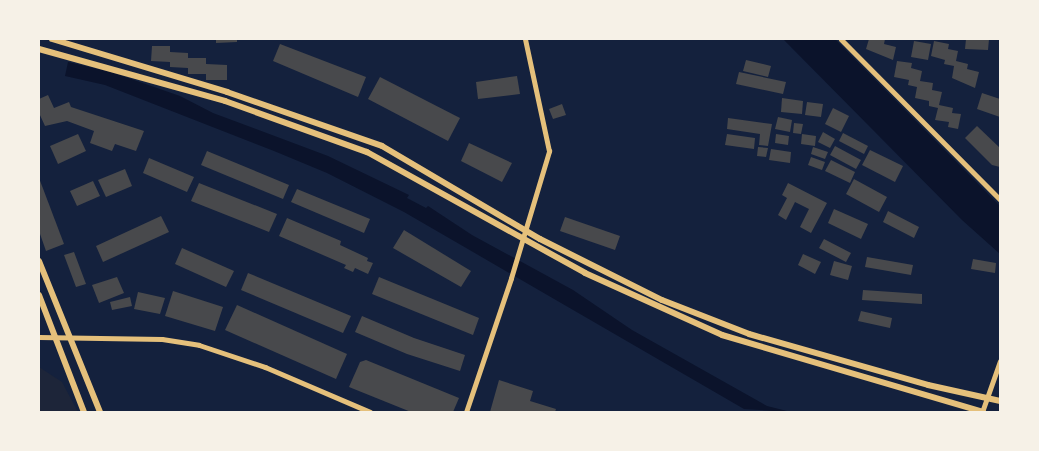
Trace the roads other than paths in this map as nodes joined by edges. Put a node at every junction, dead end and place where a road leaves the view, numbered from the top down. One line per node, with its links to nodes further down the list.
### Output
1 (52, 39): 6 (main road)
2 (525, 39): 6 (street)
3 (841, 39): 5 (street)
4 (39, 49): 7 (main road)
5 (1000, 199)
6 (526, 231): 7 (street); 14 (main road)
7 (524, 239): 19 (street); 20 (main road)
8 (39, 260): 12 (main road)
9 (39, 294): 11 (main road)
10 (39, 337): 11 (street)
11 (55, 338): 12 (street); 16 (main road)
12 (73, 339): 17 (main road); 18 (street)
13 (1000, 361): 14 (street)
14 (988, 397): 15 (main road); 20 (street)
15 (1000, 401)
16 (84, 412)
17 (100, 412)
18 (370, 412)
19 (466, 412)
20 (983, 412)

